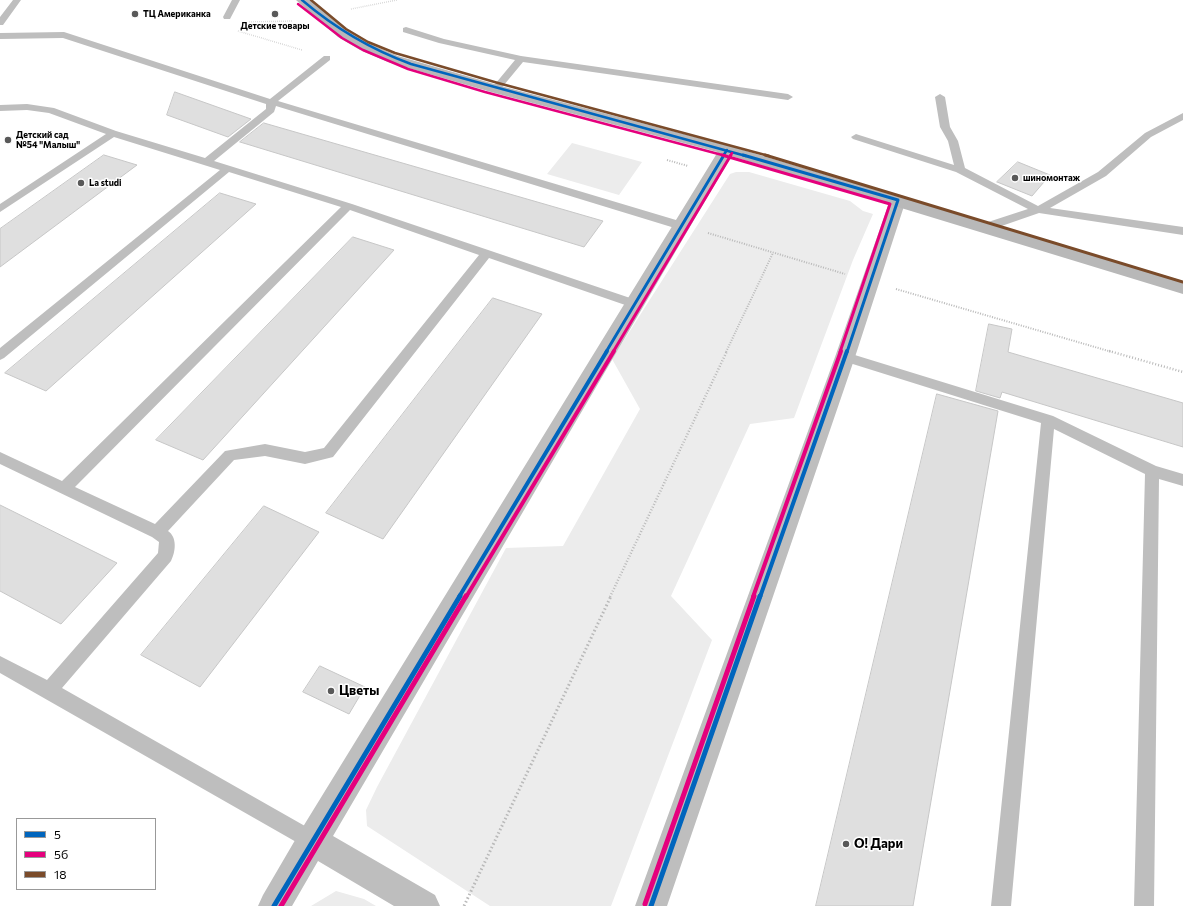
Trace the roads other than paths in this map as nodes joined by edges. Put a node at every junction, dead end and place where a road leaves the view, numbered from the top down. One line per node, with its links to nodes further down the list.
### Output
1 (17, 0): 5 (lane)
2 (236, 0): 4 (lane)
3 (302, 0): 10 (main road)
4 (227, 17)
5 (0, 23)
6 (406, 30): 9 (lane)
7 (0, 36): 13 (lane)
8 (327, 58): 13 (lane)
9 (521, 59): 10 (lane); 11 (lane)
10 (496, 89): 18 (main road)
11 (788, 97)
12 (940, 97): 21 (lane)
13 (271, 102): 19 (lane); 26 (lane)
14 (0, 108): 16 (lane)
15 (1183, 116): 25 (lane)
16 (113, 133): 19 (lane); 24 (lane)
17 (856, 137): 21 (lane)
18 (726, 150): 22 (main road); 26 (street)
19 (206, 162): 20 (lane)
20 (227, 169): 23 (lane); 32 (lane)
21 (960, 170): 25 (lane)
22 (898, 200): 27 (main road); 33 (street)
23 (348, 206): 29 (lane); 38 (lane)
24 (0, 209)
25 (1038, 210): 27 (lane); 28 (lane)
26 (682, 226): 31 (street)
27 (986, 227): 30 (main road)
28 (1183, 231)
29 (487, 254): 31 (lane); 39 (lane)
30 (1183, 288)
31 (635, 304): 42 (street)
32 (0, 355)
33 (845, 357): 34 (lane); 45 (street)
34 (1048, 420): 36 (lane); 46 (lane)
35 (0, 458): 38 (lane)
36 (1152, 470): 37 (lane); 47 (lane)
37 (1183, 480)
38 (64, 488): 39 (lane)
39 (157, 532): 41 (lane)
40 (0, 664): 41 (lane)
41 (49, 690): 42 (lane)
42 (312, 840): 43 (street); 44 (street)
43 (274, 906)
44 (424, 906)
45 (651, 906)
46 (1001, 906)
47 (1144, 906)

